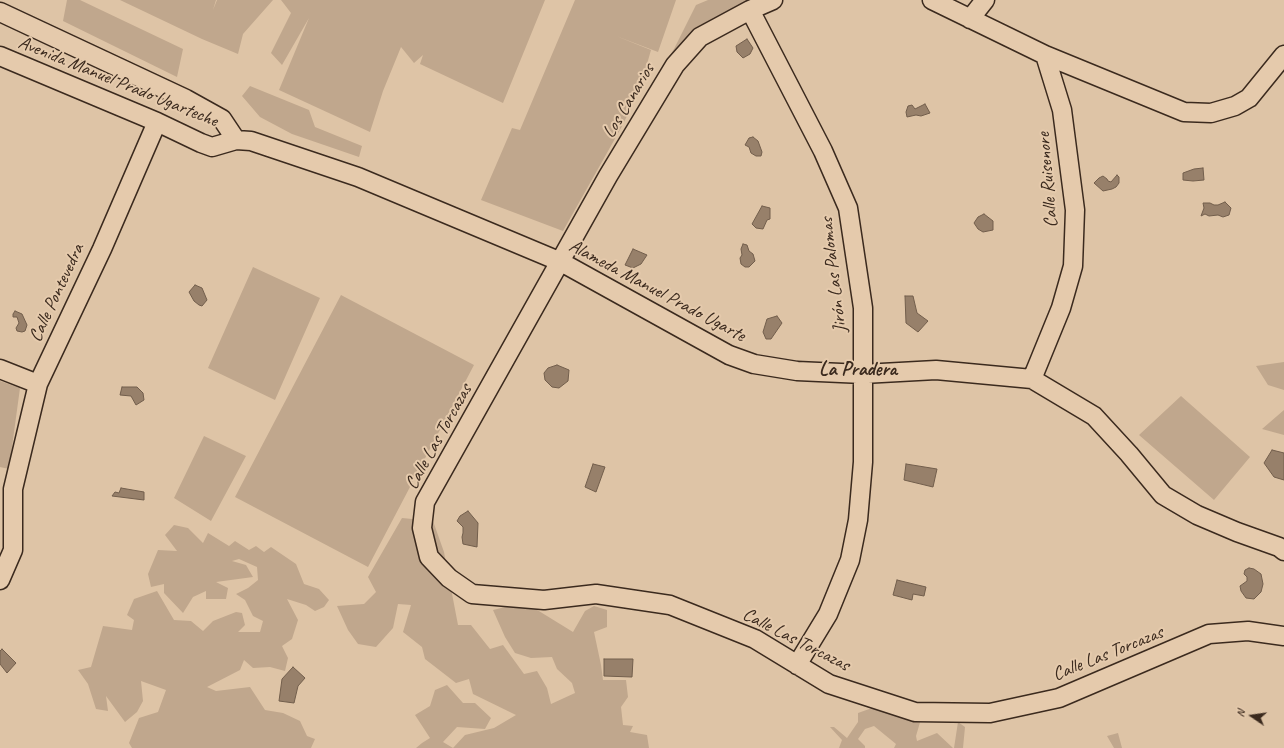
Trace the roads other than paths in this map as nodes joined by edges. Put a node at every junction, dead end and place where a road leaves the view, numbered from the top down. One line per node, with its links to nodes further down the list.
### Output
1 (773, 0): 4 (street, Los Canarios)
2 (932, 0): 6 (street)
3 (985, 0): 6 (street)
4 (750, 10): 12 (street, Los Canarios); 14 (street, Jirón Las Palomas)
5 (0, 12): 11 (street, Avenida Manuel Prado Ugarteche)
6 (970, 19): 7 (street)
7 (1045, 55): 8 (street); 15 (street, Calle Ruisenore)
8 (1284, 55)
9 (0, 56): 10 (street, Avenida Manuel Prado Ugarteche)
10 (157, 122): 11 (street, Avenida Manuel Prado Ugarteche); 16 (street, Calle Pontevedra)
11 (236, 140): 12 (street, Alameda Manuel Prado Ugarte)
12 (561, 262): 14 (street, Alameda Manuel Prado Ugarte); 21 (street, Calle Las Torcazas)
13 (0, 369): 16 (street)
14 (863, 374): 15 (street, Alameda Manuel Prado Ugarte); 21 (street, Jirón Las Palomas)
15 (1032, 379): 18 (street, Alameda Manuel Prado Ugarte)
16 (38, 384): 17 (street, Calle Pontevedra)
17 (7, 488): 19 (street, Calle Pontevedra)
18 (1284, 551)
19 (0, 580)
20 (1284, 636): 21 (street, Calle Las Torcazas)
21 (798, 665)

